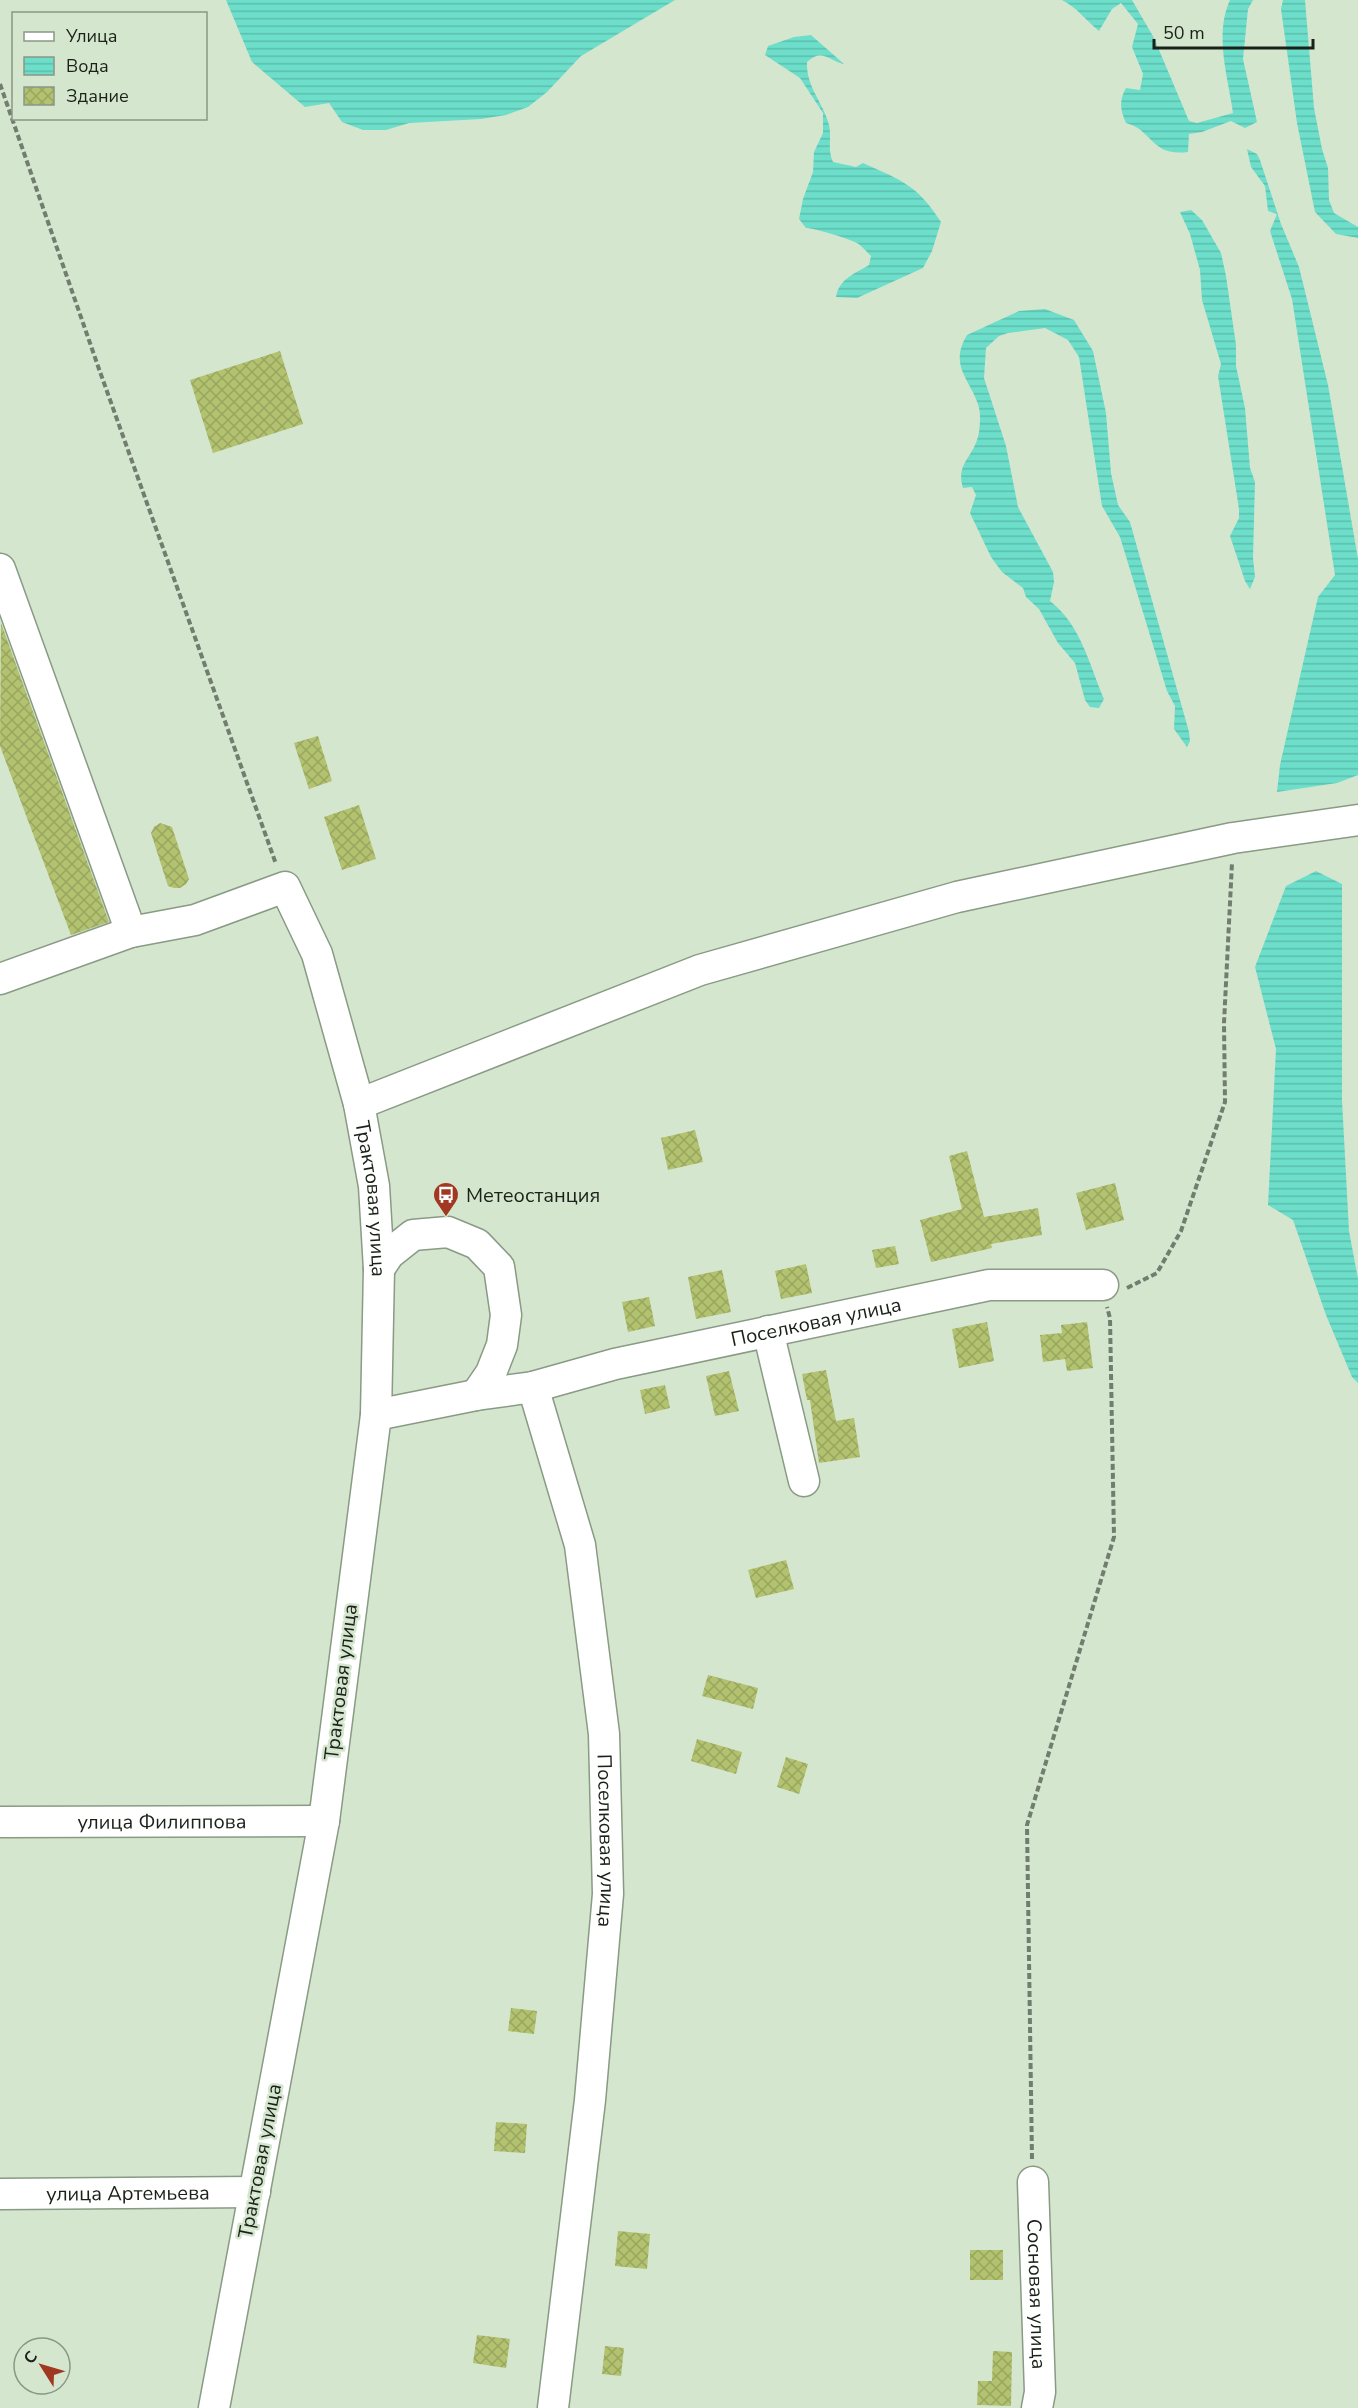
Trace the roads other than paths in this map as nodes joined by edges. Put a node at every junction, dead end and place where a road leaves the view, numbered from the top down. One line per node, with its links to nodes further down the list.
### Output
1 (0, 569): 3 (street)
2 (1358, 820): 5 (street)
3 (131, 932): 4 (street); 5 (street, Трактовая улица)
4 (0, 979)
5 (359, 1104): 6 (street, Трактовая улица)
6 (379, 1269): 10 (street); 11 (street, Трактовая улица)
7 (1102, 1285): 8 (street, Поселковая улица)
8 (768, 1331): 9 (street, Поселковая улица); 12 (street)
9 (533, 1388): 10 (street, Поселковая улица); 19 (street, Поселковая улица)
10 (477, 1395): 11 (street, Поселковая улица)
11 (376, 1415): 13 (street, Трактовая улица)
12 (804, 1481)
13 (324, 1821): 14 (street, улица Филиппова); 16 (street, Трактовая улица)
14 (0, 1822)
15 (1033, 2182): 20 (street, Сосновая улица)
16 (255, 2192): 17 (street, улица Артемьева); 18 (street, Трактовая улица)
17 (0, 2194)
18 (214, 2408)
19 (553, 2408)
20 (1037, 2408)

